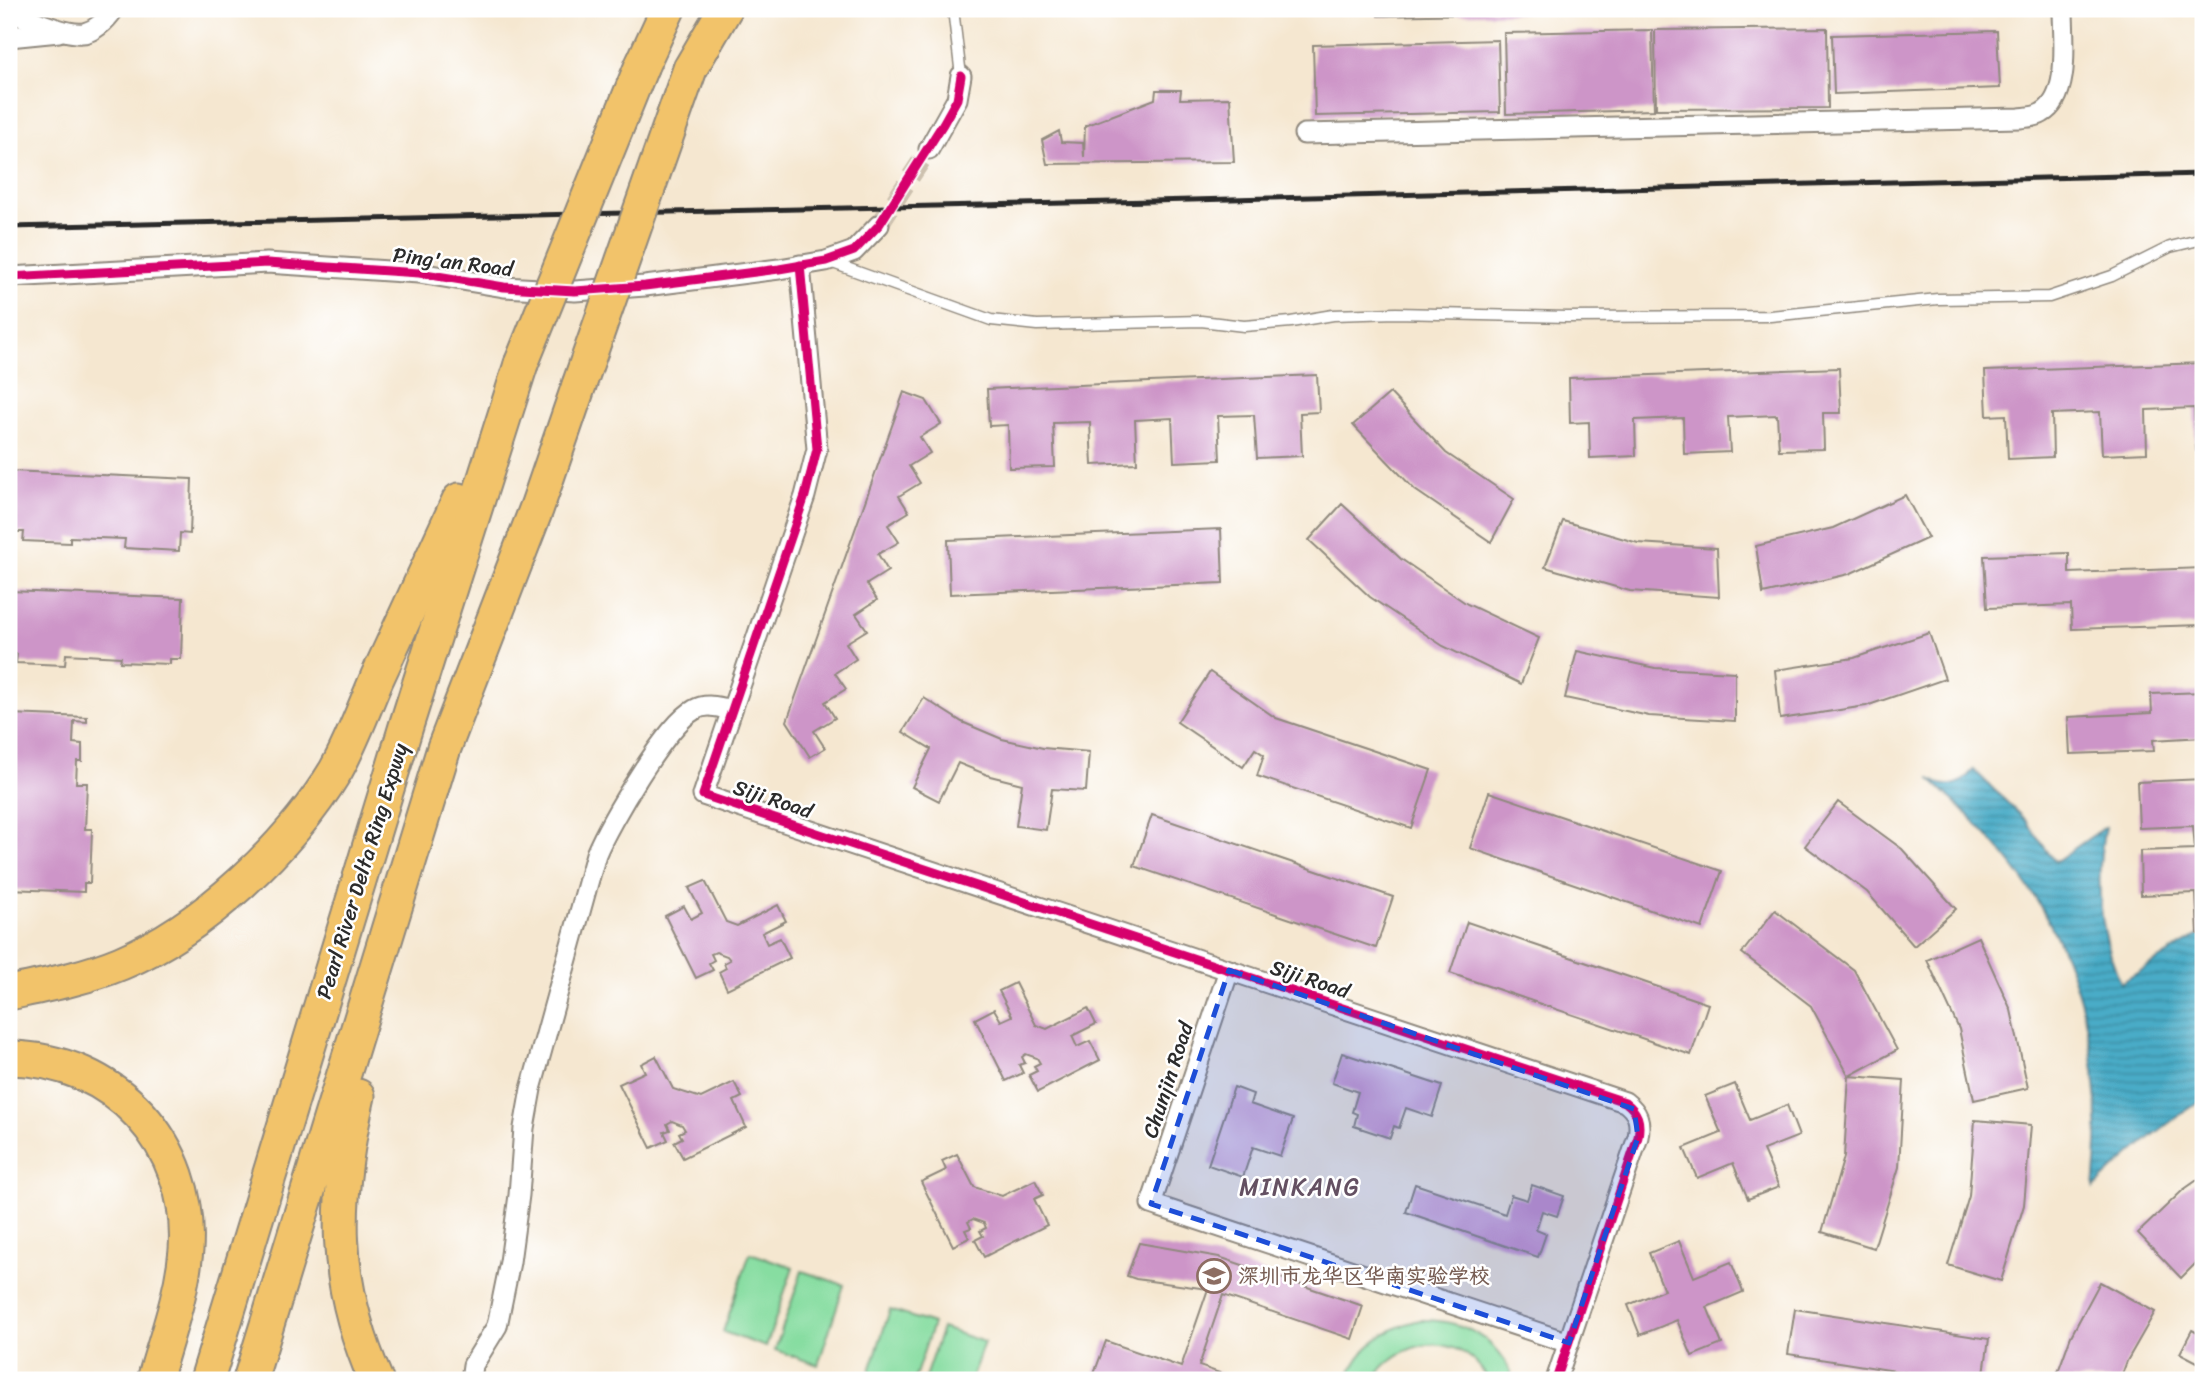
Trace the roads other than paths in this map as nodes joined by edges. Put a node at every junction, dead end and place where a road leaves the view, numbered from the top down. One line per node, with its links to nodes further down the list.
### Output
1 (114, 9): 8 (street)
2 (668, 9): 19 (highway, bridge)
3 (716, 9): 10 (highway)
4 (725, 9): 10 (highway)
5 (953, 9): 11 (lane)
6 (2063, 9): 12 (street)
7 (9, 11): 8 (street)
8 (67, 31): 9 (street)
9 (9, 37)
10 (690, 69): 20 (highway, Pearl River Delta Ring Expwy, bridge)
11 (961, 76): 13 (street)
12 (1304, 134)
13 (929, 149)
14 (879, 225): 16 (street, Ping'an Road)
15 (2203, 239): 16 (lane)
16 (826, 261): 17 (street, Ping'an Road)
17 (800, 265): 18 (street, Ping'an Road); 21 (street)
18 (9, 277)
19 (521, 364): 23 (highway); 27 (highway, Pearl River Delta Ring Expwy)
20 (537, 507): 28 (highway, Pearl River Delta Ring Expwy); 29 (highway)
21 (732, 710): 22 (street, Siji Road); 30 (street)
22 (1229, 970): 25 (street, Siji Road); 25 (street, Chunjin Road)
23 (9, 993)
24 (9, 1058): 26 (highway)
25 (1569, 1343): 31 (street, Siji Road)
26 (153, 1380)
27 (207, 1380)
28 (250, 1380)
29 (376, 1380)
30 (471, 1380)
31 (1556, 1380)

